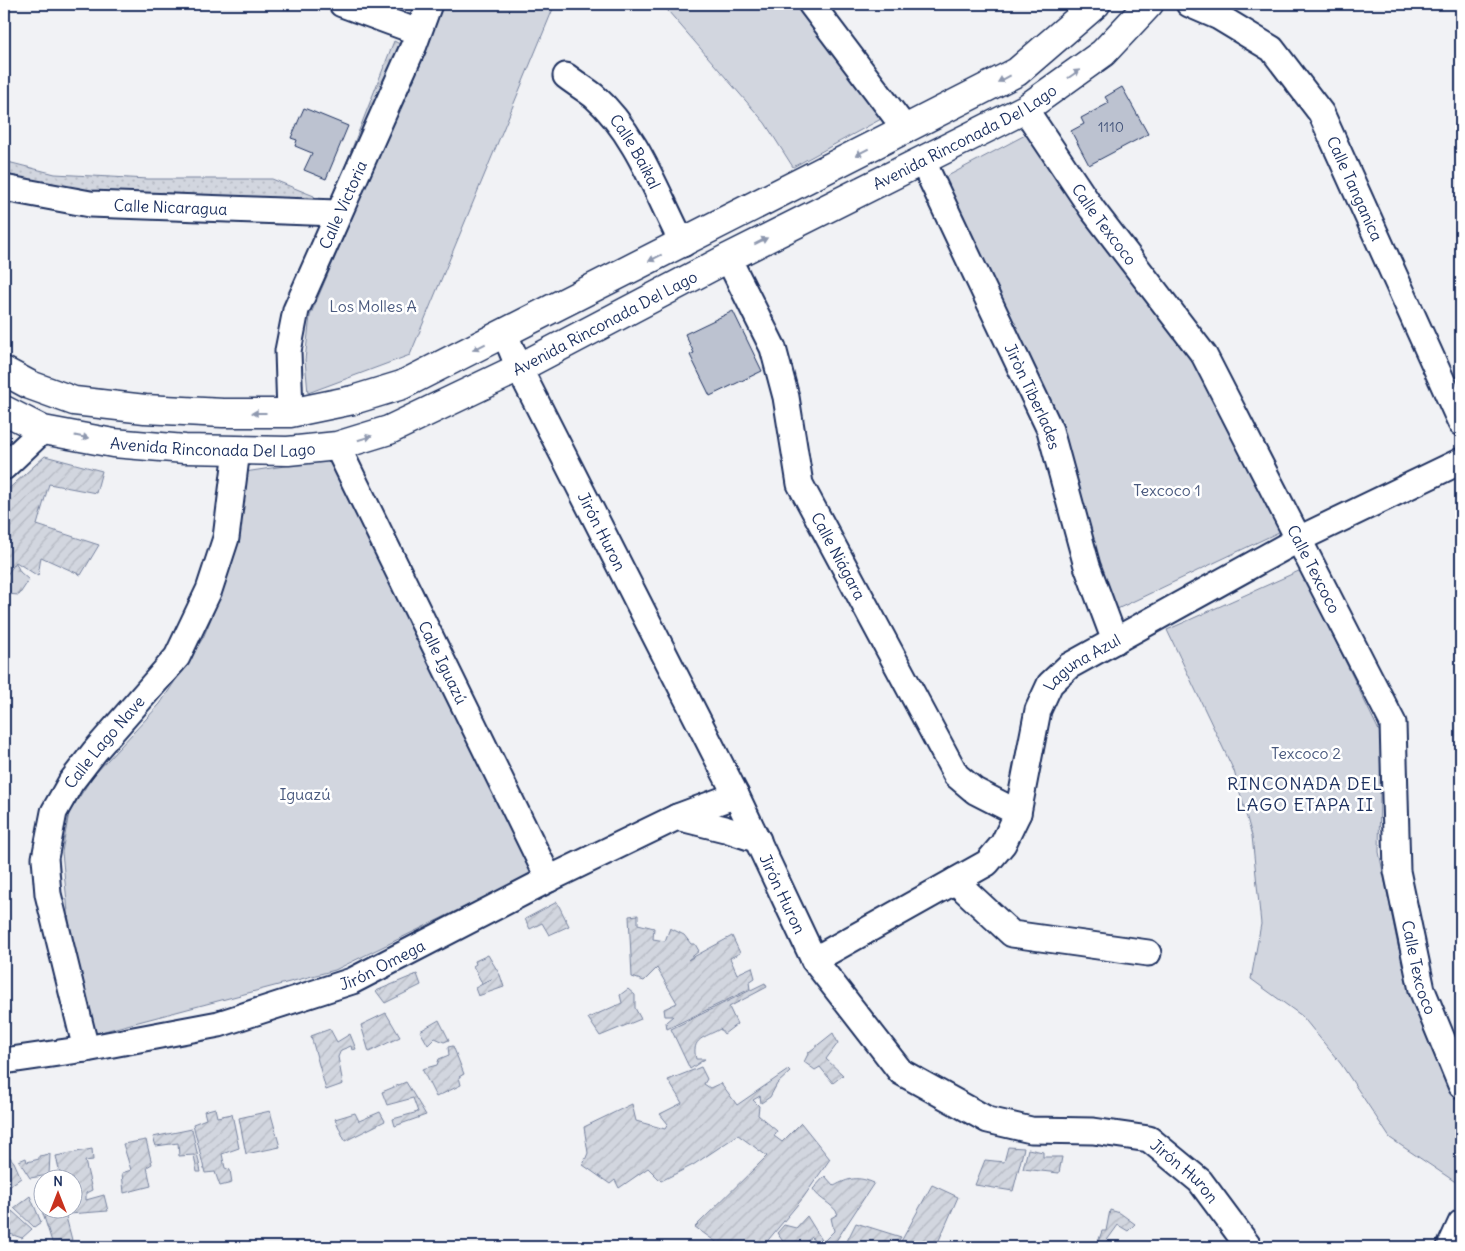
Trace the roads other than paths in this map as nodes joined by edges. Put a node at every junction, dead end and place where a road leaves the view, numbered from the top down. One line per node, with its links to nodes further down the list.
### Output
1 (342, 4): 7 (street)
2 (429, 4): 7 (street, Calle Victoria)
3 (811, 4): 10 (street)
4 (1096, 4): 10 (street, Avenida Rinconada Del Lago, one-way to 10)
5 (1149, 4): 9 (street, Avenida Rinconada Del Lago, one-way to 5)
6 (1189, 4): 21 (street, Calle Tanganica)
7 (418, 32): 13 (street, Calle Victoria)
8 (566, 76): 14 (street, Calle Baikal)
9 (1025, 109): 11 (street, Avenida Rinconada Del Lago); 27 (street, Calle Texcoco)
10 (906, 130): 14 (street, Avenida Rinconada Del Lago, one-way to 14)
11 (923, 162): 15 (street, Avenida Rinconada Del Lago, one-way to 11); 28 (street, Jiròn Tiberlades)
12 (4, 188): 13 (street, Calle Nicaragua)
13 (338, 213): 20 (street, Calle Victoria)
14 (682, 244): 16 (street, Avenida Rinconada Del Lago, one-way to 16)
15 (728, 258): 17 (street, Avenida Rinconada Del Lago); 30 (street, Calle Niágara)
16 (505, 334): 17 (street, Jirón Huron); 20 (street, Avenida Rinconada Del Lago, one-way to 20)
17 (519, 368): 23 (street, Avenida Rinconada Del Lago, one-way to 17); 29 (street, Jirón Huron)
18 (4, 371): 20 (street, Avenida Rinconada Del Lago, one-way to 18)
19 (4, 410): 22 (street, Avenida Rinconada Del Lago)
20 (290, 412)
21 (1461, 423)
22 (43, 430): 24 (street, Avenida Rinconada Del Lago, one-way to 24); 26 (street)
23 (337, 446): 24 (street, Avenida Rinconada Del Lago); 33 (street, Calle Iguazú)
24 (237, 450): 37 (street, Calle Lago Nave)
25 (1461, 461): 27 (street, Laguna Azul)
26 (4, 467)
27 (1299, 539): 28 (street, Laguna Azul); 39 (street, Calle Texcoco)
28 (1115, 641): 30 (street, Laguna Azul)
29 (736, 795): 31 (street, Jirón Omega); 32 (street, Jirón Huron)
30 (1018, 813): 34 (street, Laguna Azul)
31 (677, 817): 32 (street); 33 (street, Jirón Omega)
32 (758, 840): 36 (street, Jirón Huron)
33 (549, 879): 37 (street, Jirón Omega)
34 (955, 881): 35 (street); 36 (street, Laguna Azul)
35 (1148, 954)
36 (814, 960): 41 (street, Jirón Huron)
37 (86, 1049): 38 (street, Jirón Omega)
38 (4, 1061)
39 (1461, 1085)
40 (1461, 1223): 42 (street)
41 (1249, 1247)
42 (1450, 1247)

